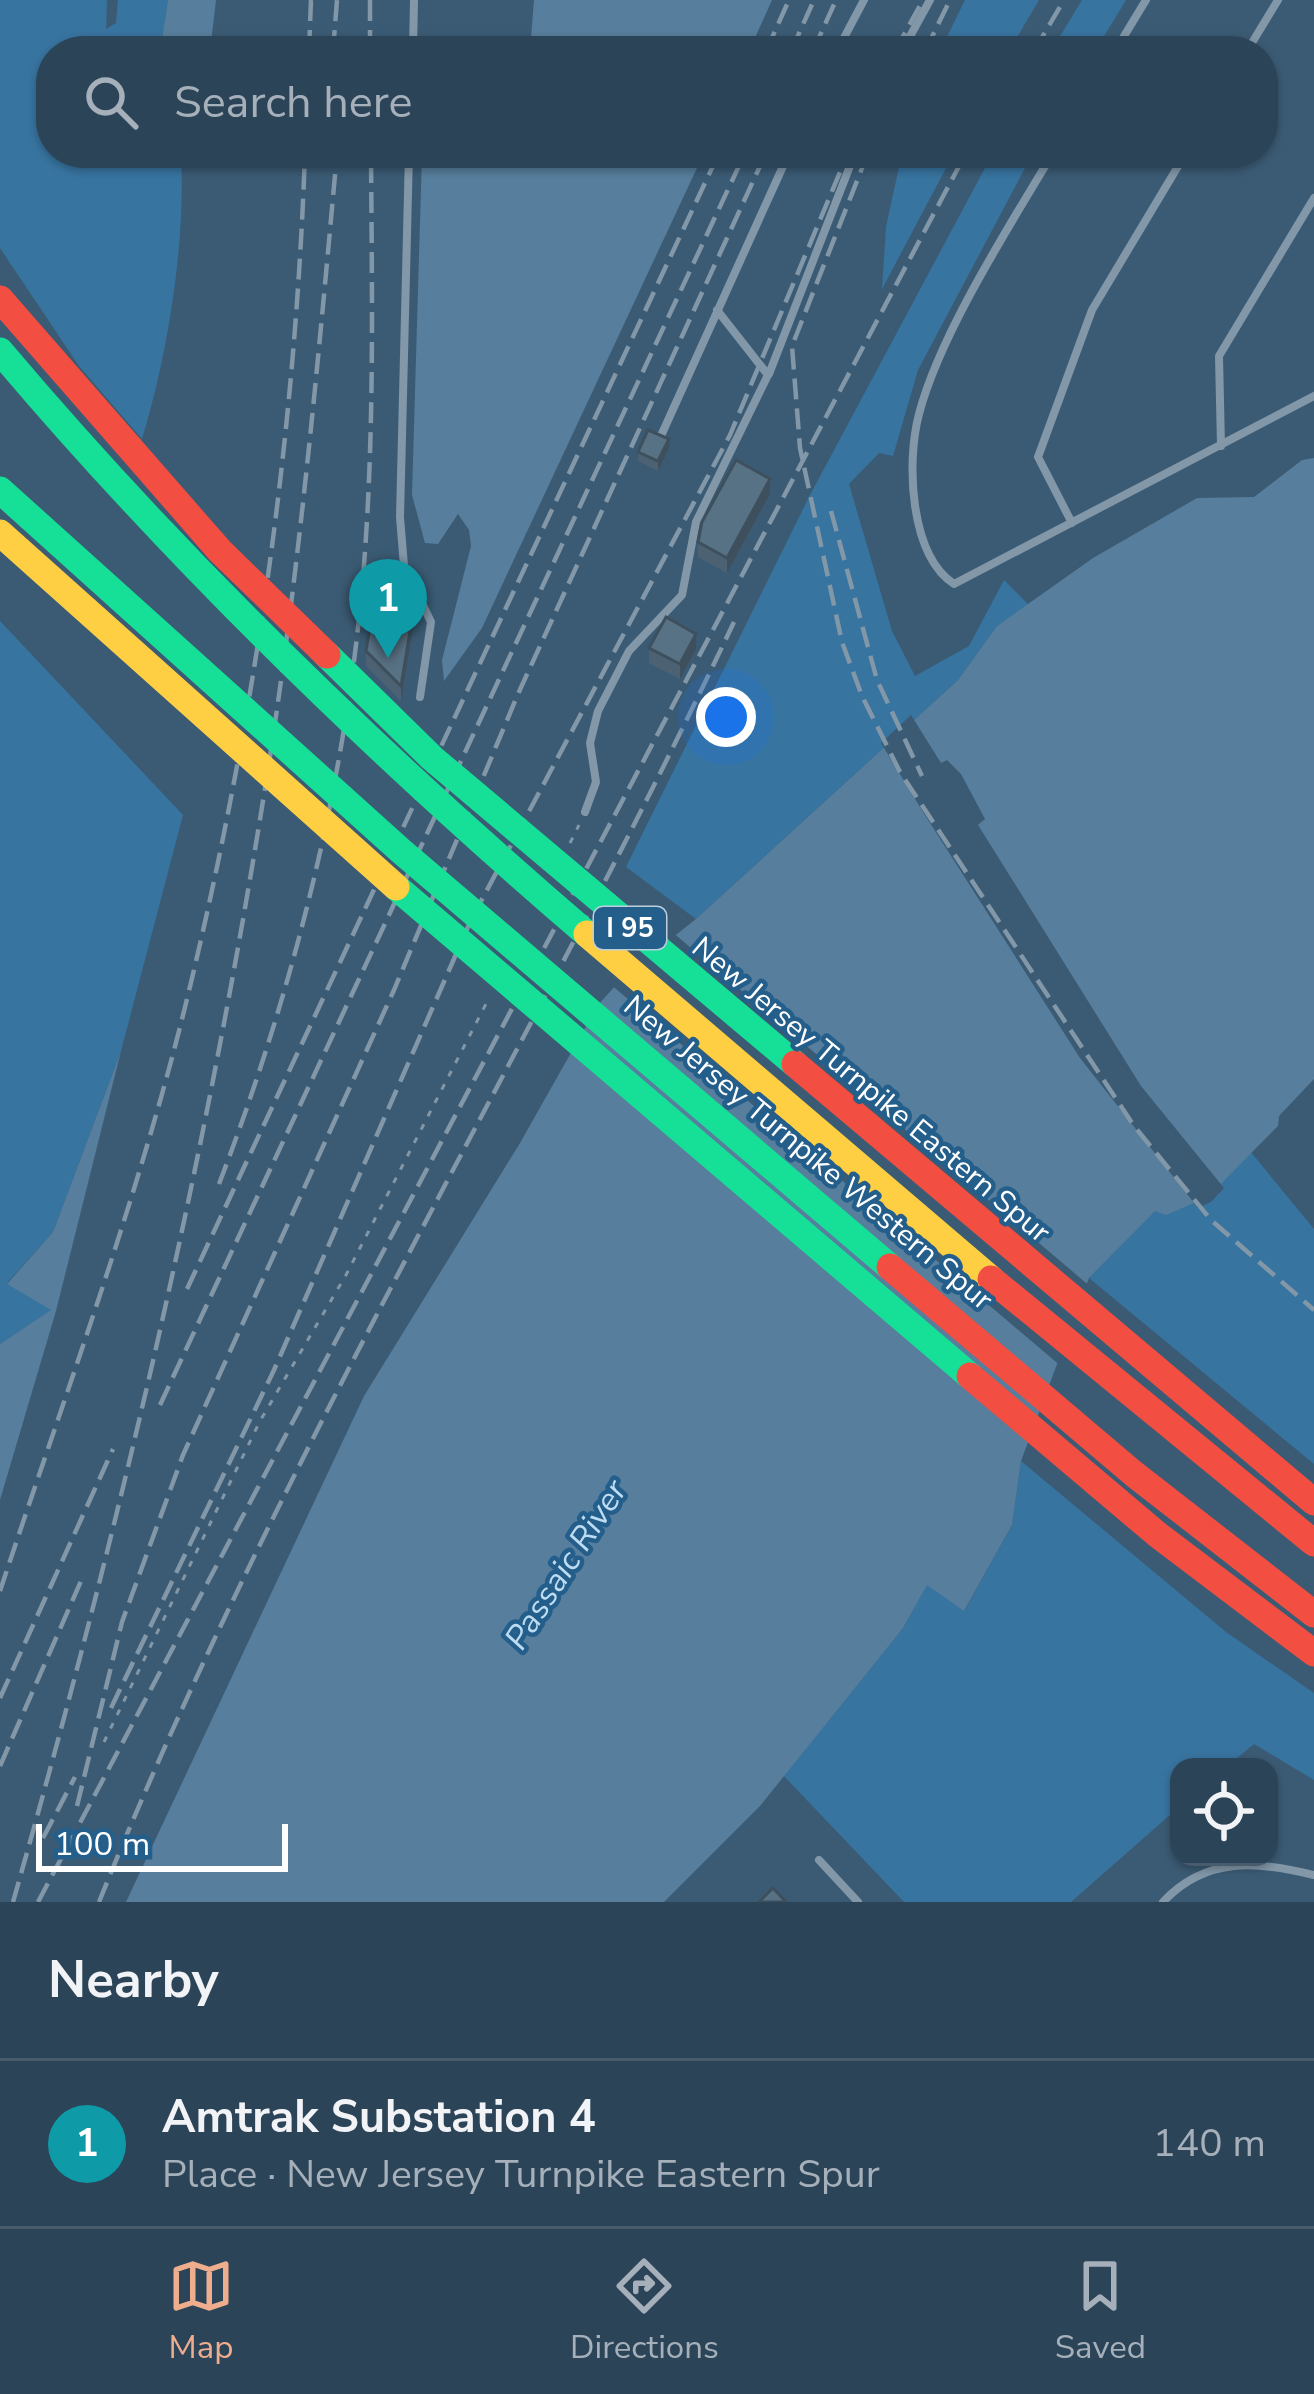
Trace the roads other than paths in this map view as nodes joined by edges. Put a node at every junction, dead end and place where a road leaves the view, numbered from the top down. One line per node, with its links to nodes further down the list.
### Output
1 (414, 0): 6 (lane)
2 (864, 0): 7 (lane)
3 (930, 0): 8 (lane)
4 (1146, 0): 9 (lane)
5 (1277, 0): 10 (lane)
6 (413, 36)
7 (845, 36)
8 (910, 36)
9 (1124, 36)
10 (1256, 36)
11 (410, 168): 27 (lane)
12 (782, 168): 18 (lane)
13 (849, 168): 20 (lane)
14 (1045, 168): 25 (lane)
15 (1177, 168): 25 (lane)
16 (1314, 198): 23 (lane)
17 (0, 299): 29 (highway, New Jersey Turnpike Eastern Spur / I 95, bridge)
18 (717, 310): 20 (lane); 22 (lane)
19 (0, 351): 30 (highway, I 95, bridge)
20 (768, 376): 28 (lane)
21 (1314, 396): 23 (lane)
22 (660, 438)
23 (1221, 446): 25 (lane)
24 (0, 490): 31 (highway, New Jersey Turnpike Western Spur, bridge)
25 (1072, 523)
26 (0, 533): 32 (highway, bridge)
27 (419, 697)
28 (586, 812)
29 (1314, 1502)
30 (1314, 1543)
31 (1314, 1614)
32 (1314, 1653)
33 (819, 1860): 35 (lane)
34 (1314, 1875): 36 (lane)
35 (858, 1902)
36 (1163, 1902)

